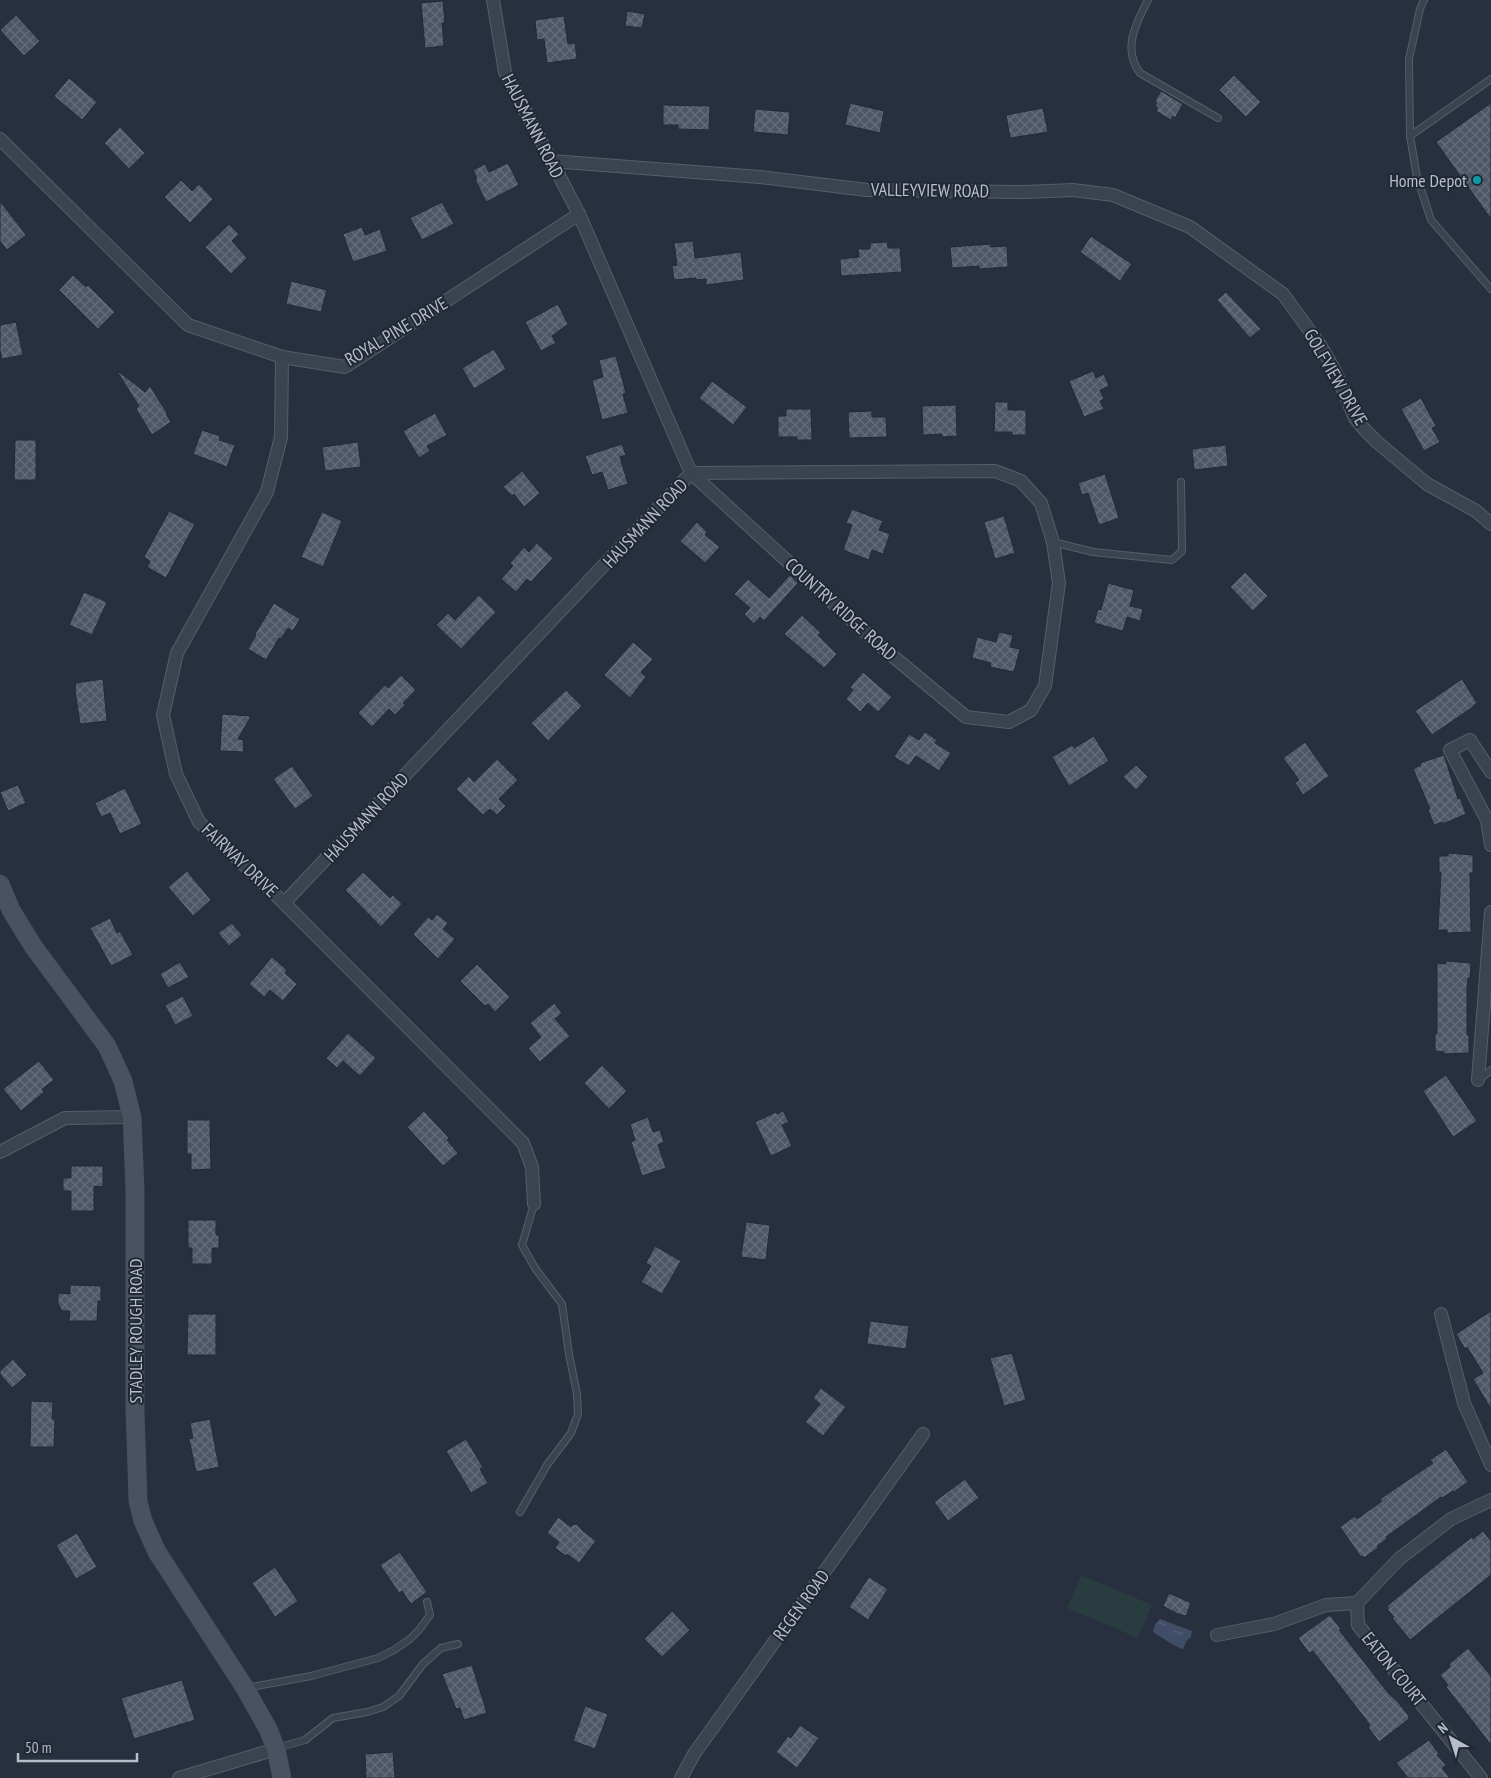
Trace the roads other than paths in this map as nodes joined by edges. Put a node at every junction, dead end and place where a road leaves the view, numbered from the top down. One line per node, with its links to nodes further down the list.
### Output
1 (493, 0): 8 (street, HAUSMANN ROAD)
2 (1148, 0): 5 (lane)
3 (1424, 0): 6 (lane)
4 (1491, 79): 6 (lane)
5 (1218, 118)
6 (1410, 136): 10 (lane)
7 (0, 139): 12 (street, ROYAL PINE DRIVE)
8 (551, 161): 9 (street, HAUSMANN ROAD); 11 (street, VALLEYVIEW ROAD)
9 (579, 214): 12 (street, ROYAL PINE DRIVE); 13 (street, HAUSMANN ROAD)
10 (1491, 289)
11 (1283, 294): 15 (street, GOLFVIEW DRIVE)
12 (282, 357): 21 (street, FAIRWAY DRIVE)
13 (691, 473): 16 (street, COUNTRY RIDGE ROAD); 16 (street, COUNTRY RIDGE ROAD); 21 (street, HAUSMANN ROAD)
14 (1181, 482): 16 (lane)
15 (1491, 524)
16 (1053, 542)
17 (1491, 772): 18 (street)
18 (1489, 818): 19 (street)
19 (1491, 845)
20 (0, 884): 25 (main road, STADLEY ROUGH ROAD)
21 (284, 903): 27 (street, FAIRWAY DRIVE)
22 (1491, 912): 24 (street)
23 (1491, 1070): 24 (lane)
24 (1478, 1080)
25 (132, 1117): 26 (street); 37 (main road, STADLEY ROUGH ROAD)
26 (0, 1152)
27 (534, 1204): 32 (lane)
28 (1441, 1314): 30 (street)
29 (923, 1434): 41 (street, REGEN ROAD)
30 (1491, 1465)
31 (1491, 1500): 34 (street)
32 (520, 1512)
33 (427, 1602): 37 (lane)
34 (1357, 1603): 35 (street); 42 (street, EATON COURT)
35 (1218, 1635)
36 (458, 1644): 38 (lane)
37 (245, 1688): 38 (main road, STADLEY ROUGH ROAD)
38 (276, 1749): 39 (street); 40 (main road, STADLEY ROUGH ROAD)
39 (179, 1778)
40 (282, 1778)
41 (681, 1778)
42 (1481, 1778)

